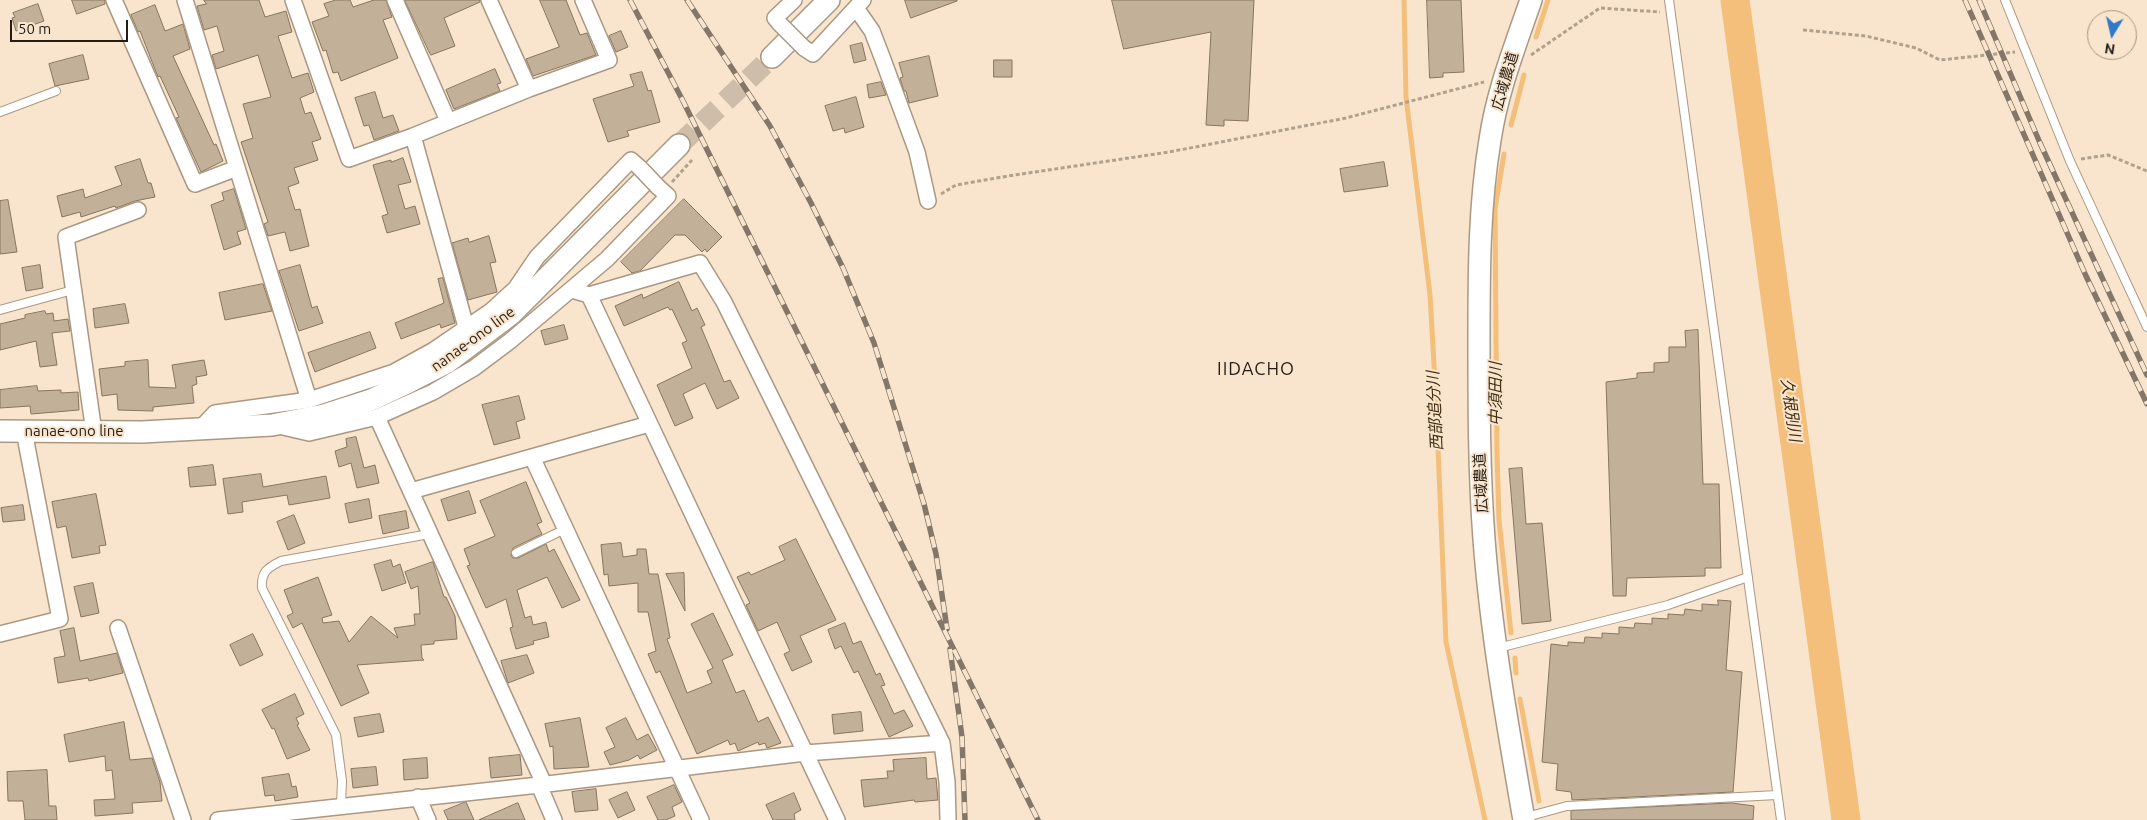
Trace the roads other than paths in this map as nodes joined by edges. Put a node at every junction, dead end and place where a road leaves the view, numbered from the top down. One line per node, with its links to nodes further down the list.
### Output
1 (114, 0): 20 (street)
2 (185, 0): 20 (street)
3 (293, 0): 18 (street)
4 (395, 0): 17 (street)
5 (489, 0): 14 (street)
6 (584, 0): 14 (street)
7 (794, 0): 12 (street, bridge)
8 (829, 0): 13 (main road)
9 (1531, 0): 45 (main road, 広域農道)
10 (1668, 0): 42 (lane)
11 (2005, 0): 28 (lane)
12 (860, 4): 21 (street)
13 (772, 58)
14 (529, 89): 17 (street)
15 (56, 91): 16 (lane)
16 (0, 112)
17 (448, 121): 18 (street)
18 (413, 136): 27 (street)
19 (686, 153): 31 (main road, nanae-ono line)
20 (237, 168): 29 (street)
21 (928, 201)
22 (138, 210): 23 (street)
23 (74, 290): 26 (lane); 36 (street)
24 (572, 290): 25 (street); 27 (street, bridge); 30 (street)
25 (589, 295): 32 (street); 46 (street)
26 (0, 310)
27 (466, 327): 29 (street)
28 (2147, 327)
29 (309, 400): 33 (street)
30 (377, 417): 31 (street); 38 (street)
31 (272, 424): 33 (main road, nanae-ono line)
32 (648, 424): 37 (street); 47 (street)
33 (200, 430): 36 (main road, nanae-ono line)
34 (24, 431): 35 (main road, nanae-ono line); 36 (main road, nanae-ono line); 44 (street)
35 (0, 432)
36 (94, 432)
37 (532, 457): 38 (street); 39 (street)
38 (412, 491): 40 (street)
39 (565, 529): 41 (lane); 48 (street)
40 (429, 534): 49 (street); 52 (lane)
41 (516, 553)
42 (1748, 577): 45 (lane); 50 (lane)
43 (118, 628): 54 (street)
44 (0, 634)
45 (1497, 648): 53 (main road, 広域農道)
46 (942, 743): 47 (street); 60 (street)
47 (804, 752): 48 (street); 59 (street)
48 (676, 769): 49 (street); 58 (street)
49 (541, 785): 51 (street); 57 (street)
50 (1777, 795): 53 (lane); 61 (lane)
51 (418, 797): 52 (street); 56 (street)
52 (341, 805): 55 (street)
53 (1524, 819)
54 (183, 820)
55 (218, 820)
56 (428, 820)
57 (554, 820)
58 (701, 820)
59 (837, 820)
60 (948, 820)
61 (1781, 820)

